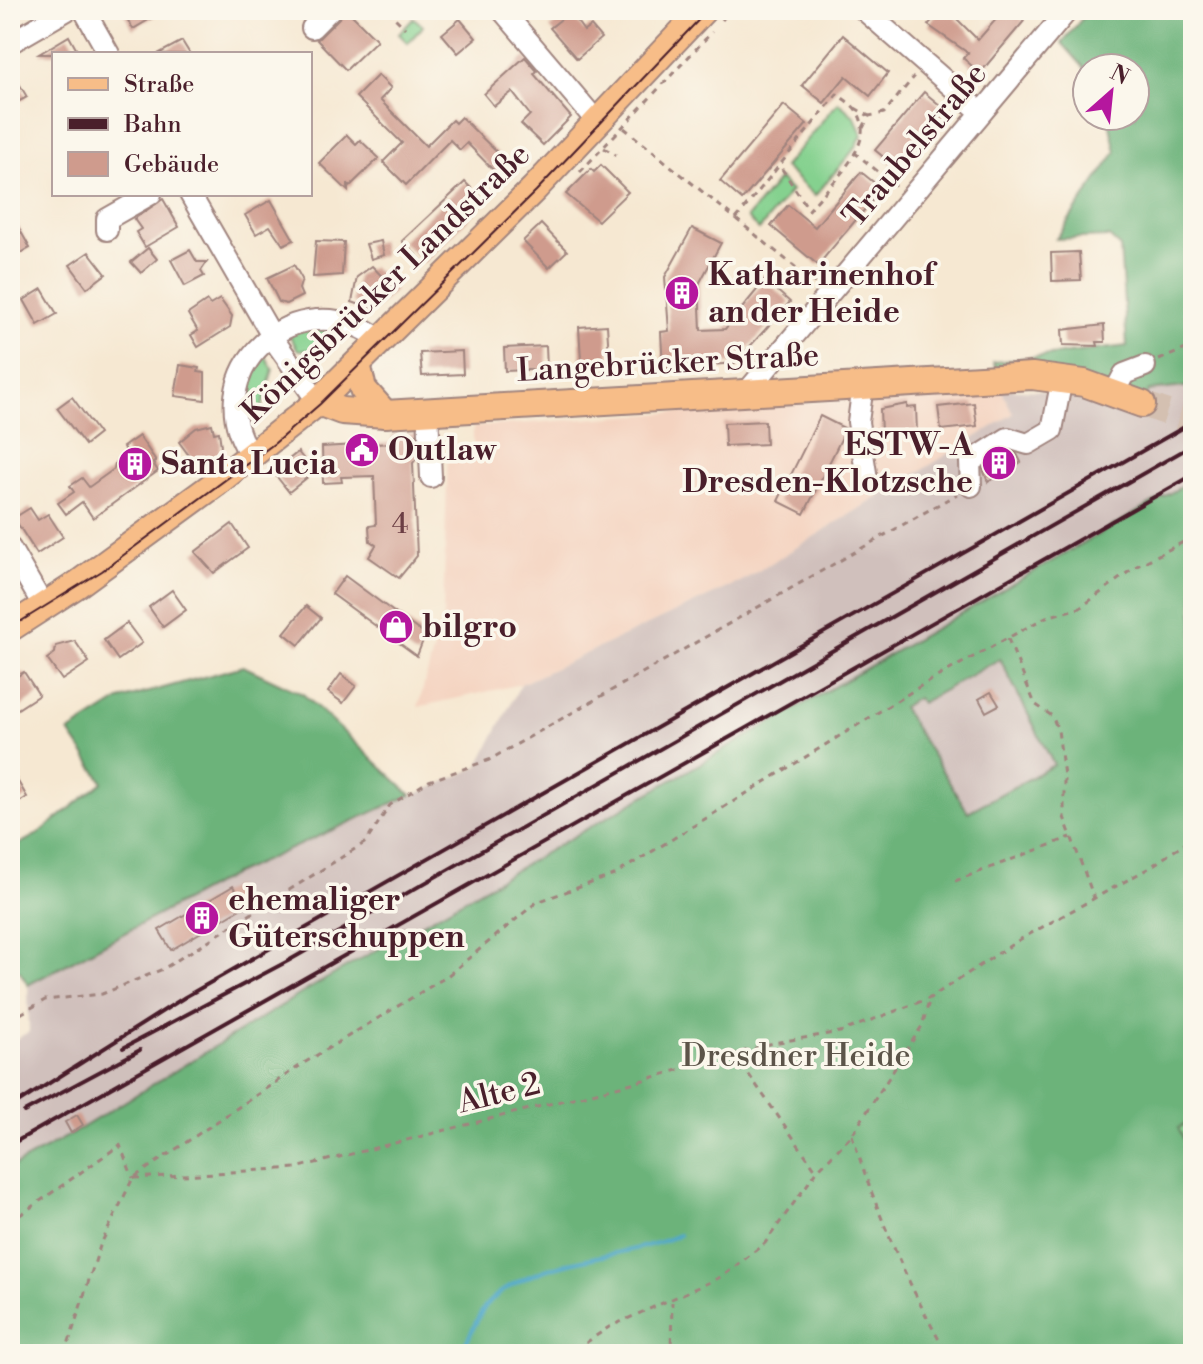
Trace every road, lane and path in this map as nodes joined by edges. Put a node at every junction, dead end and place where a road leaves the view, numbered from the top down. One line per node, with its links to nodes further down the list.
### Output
1 (67, 10): 11 (street)
2 (84, 10): 12 (street)
3 (330, 10): 9 (street)
4 (387, 10): 10 (path)
5 (502, 10): 18 (street)
6 (703, 10): 18 (main road, Königsbrücker Landstraße)
7 (864, 10): 13 (street)
8 (1068, 10): 15 (street, Traubelstraße)
9 (312, 28)
10 (405, 28)
11 (10, 43)
12 (108, 52)
13 (925, 63): 15 (street); 16 (path)
14 (855, 108): 16 (path); 17 (path); 21 (path)
15 (981, 112): 24 (street, Traubelstraße)
16 (869, 116): 17 (path)
17 (863, 128): 19 (path)
18 (608, 133): 20 (path); 25 (path); 29 (main road, Königsbrücker Landstraße)
19 (854, 152): 21 (path); 24 (path)
20 (616, 155)
21 (780, 166): 25 (path)
22 (147, 196): 26 (street)
23 (191, 196): 28 (street)
24 (910, 197): 27 (street, Traubelstraße)
25 (736, 219): 27 (path)
26 (107, 230)
27 (828, 294): 35 (street, Traubelstraße)
28 (273, 338): 29 (street); 37 (street); 41 (street)
29 (381, 340): 31 (main road, Königsbrücker Landstraße)
30 (1193, 346): 32 (path)
31 (357, 364): 37 (main road, Königsbrücker Landstraße); 40 (main road)
32 (1145, 366): 36 (street)
33 (1062, 379): 34 (main road, Langebrücker Straße); 36 (main road, Langebrücker Straße); 44 (street)
34 (863, 385): 35 (main road, Langebrücker Straße); 43 (street)
35 (746, 393): 39 (main road, Langebrücker Straße)
36 (1114, 393): 38 (main road, Langebrücker Straße)
37 (318, 402): 40 (main road, Langebrücker Straße); 41 (main road, Königsbrücker Landstraße)
38 (1142, 404)
39 (428, 412): 40 (main road, Langebrücker Straße); 42 (street)
40 (385, 414)
41 (252, 457): 47 (main road, Königsbrücker Landstraße)
42 (431, 477)
43 (867, 479)
44 (971, 486): 55 (path)
45 (1193, 537): 49 (path)
46 (10, 548): 47 (street)
47 (44, 607): 48 (main road, Königsbrücker Landstraße)
48 (10, 628)
49 (1008, 638): 50 (path); 59 (path)
50 (1071, 837): 52 (path); 53 (path)
51 (1193, 838): 53 (path, Alte 2)
52 (955, 881)
53 (1094, 898): 54 (path, Alte 2)
54 (930, 998): 56 (path, Alte 2); 57 (path)
55 (10, 1020)
56 (735, 1055): 58 (path); 59 (path, Alte 2)
57 (852, 1135): 58 (path); 65 (path)
58 (817, 1171): 61 (path)
59 (133, 1178): 60 (path); 62 (path)
60 (10, 1222)
61 (673, 1301): 63 (path); 64 (path)
62 (65, 1354)
63 (581, 1354)
64 (671, 1354)
65 (947, 1354)

